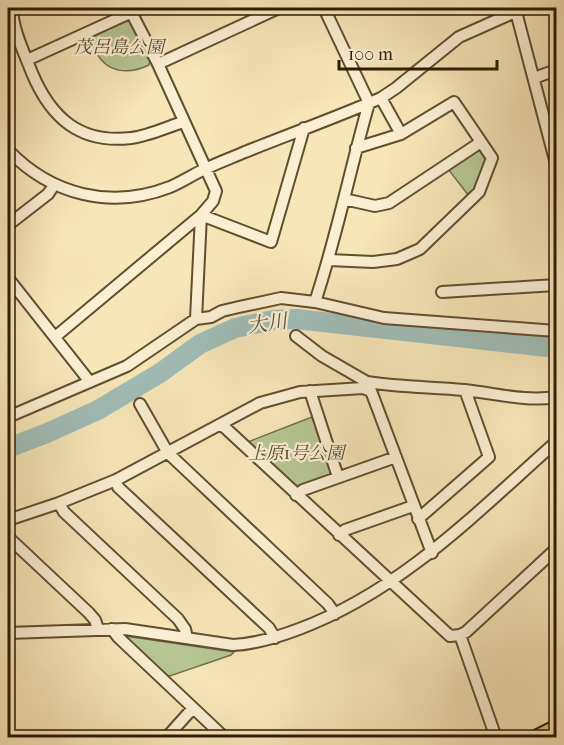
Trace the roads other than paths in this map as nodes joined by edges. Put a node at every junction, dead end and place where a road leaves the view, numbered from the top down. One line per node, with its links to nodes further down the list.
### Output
1 (12, 8): 6 (street)
2 (279, 8): 7 (street)
3 (324, 8): 11 (street)
4 (134, 9): 6 (street); 7 (street)
5 (519, 9): 9 (street); 10 (street)
6 (27, 60): 12 (street)
7 (158, 64): 12 (street)
8 (556, 70): 9 (street)
9 (534, 78): 15 (street)
10 (381, 98): 11 (street); 14 (street)
11 (369, 103): 13 (street); 17 (street)
12 (183, 122): 20 (street)
13 (304, 128): 20 (street); 23 (street)
14 (401, 134): 16 (street); 17 (street)
15 (553, 136): 19 (street)
16 (481, 142): 22 (street); 25 (street)
17 (356, 148): 22 (street)
18 (8, 150): 21 (street)
19 (556, 164)
20 (205, 169): 21 (street); 23 (street)
21 (54, 185): 24 (street)
22 (344, 199): 25 (street)
23 (201, 215): 30 (street); 33 (street)
24 (8, 225)
25 (329, 260): 29 (street)
26 (8, 278): 33 (street)
27 (556, 285): 28 (street)
28 (442, 292)
29 (315, 302): 30 (street); 31 (street)
30 (196, 319): 34 (street)
31 (556, 332)
32 (296, 336): 35 (street)
33 (55, 337): 34 (street)
34 (90, 382): 40 (street)
35 (365, 385): 36 (street); 37 (street); 44 (street)
36 (465, 390): 38 (street); 50 (street)
37 (310, 391): 41 (street); 45 (street)
38 (556, 397)
39 (140, 404): 43 (street)
40 (8, 417)
41 (221, 424): 43 (street); 47 (street)
42 (556, 444): 55 (street)
43 (168, 453): 46 (street); 57 (street)
44 (396, 458): 45 (street); 49 (street)
45 (338, 477): 47 (street)
46 (116, 480): 48 (street); 63 (street)
47 (296, 495): 52 (street)
48 (59, 503): 51 (street); 62 (street)
49 (413, 506): 50 (street); 52 (street)
50 (418, 519): 55 (street)
51 (8, 520)
52 (339, 534): 56 (street)
53 (8, 537): 58 (street)
54 (556, 549): 61 (street)
55 (432, 553): 56 (street)
56 (390, 581): 57 (street); 61 (street)
57 (335, 614): 63 (street)
58 (98, 629): 59 (street); 60 (street)
59 (112, 629): 62 (street); 64 (street)
60 (8, 633)
61 (460, 635): 66 (street)
62 (187, 638): 63 (street)
63 (275, 638)
64 (193, 708): 67 (street); 68 (street)
65 (556, 729): 69 (highway)
66 (494, 732)
67 (166, 738)
68 (225, 738)
69 (538, 738)

